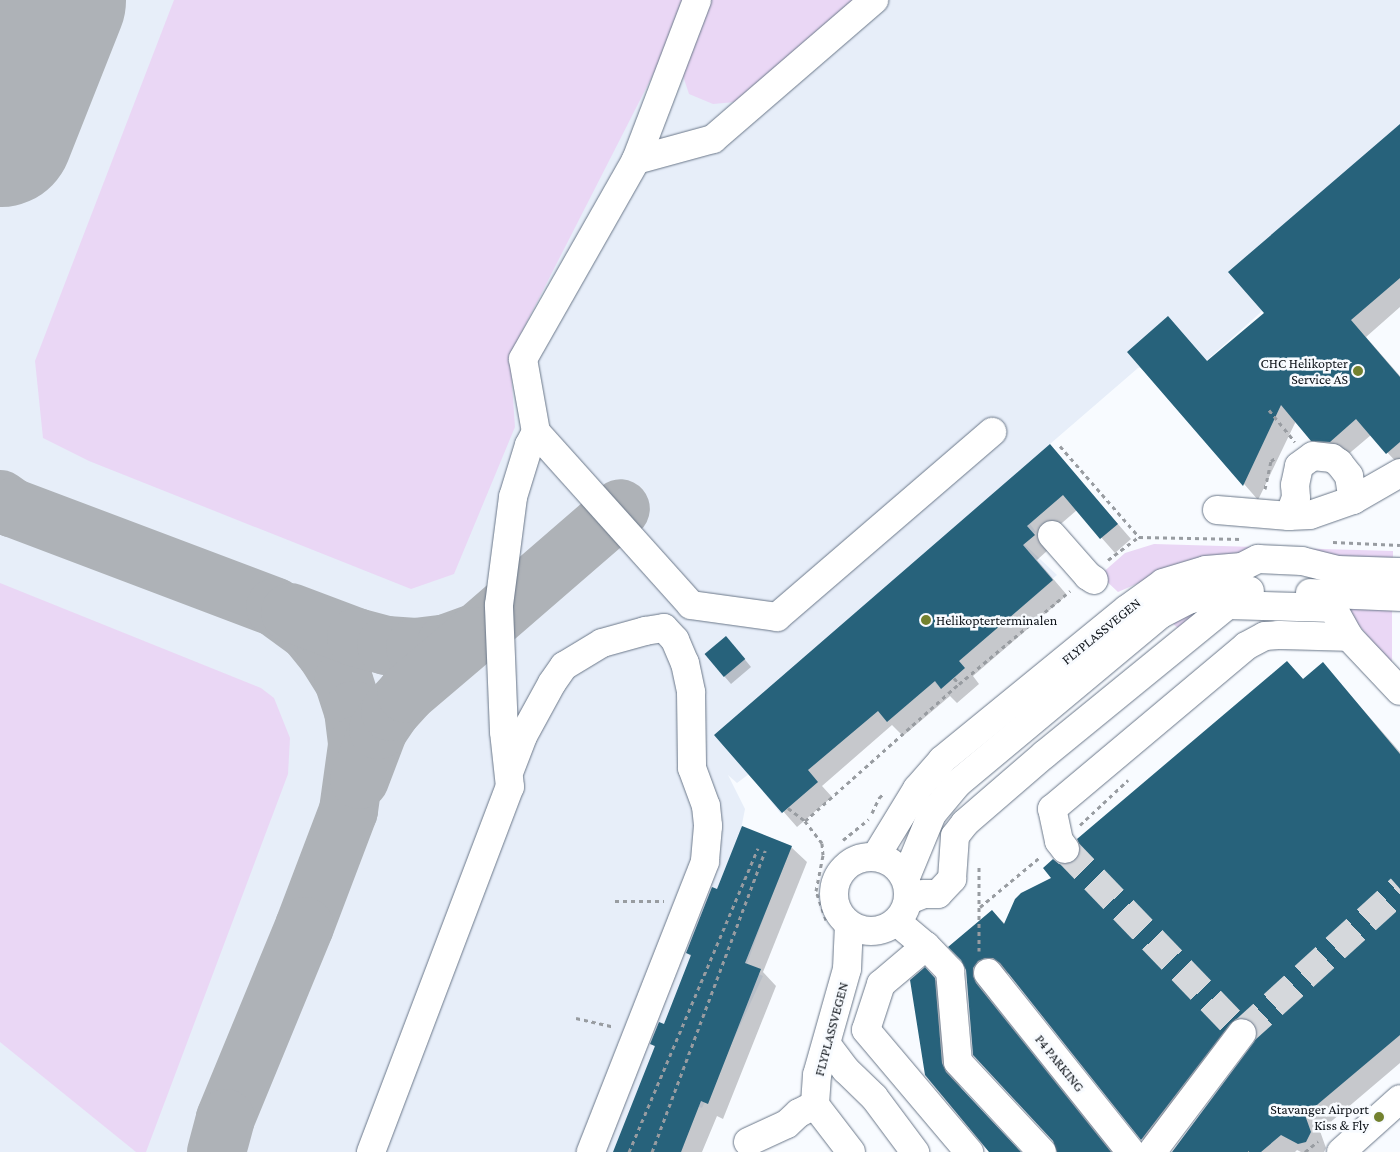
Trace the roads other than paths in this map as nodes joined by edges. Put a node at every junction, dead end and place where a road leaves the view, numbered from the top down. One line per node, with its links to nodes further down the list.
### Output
1 (697, 0): 3 (lane)
2 (874, 0): 3 (lane)
3 (636, 160): 4 (lane)
4 (536, 432): 14 (lane); 18 (lane)
5 (992, 432): 14 (lane)
6 (1400, 473): 7 (lane)
7 (1353, 500): 9 (lane); 9 (lane)
8 (1217, 510): 9 (lane)
9 (1290, 516)
10 (1052, 535): 12 (lane)
11 (1400, 572): 20 (lane, FLYPLASSVEGEN)
12 (1094, 580)
13 (1400, 597): 21 (lane)
14 (691, 605): 16 (lane)
15 (1349, 637): 17 (lane); 19 (lane); 21 (lane)
16 (675, 640): 18 (lane); 31 (lane)
17 (1400, 691)
18 (509, 774): 30 (lane)
19 (1055, 851)
20 (876, 856): 21 (lane); 22 (lane)
21 (904, 900): 22 (lane); 23 (lane)
22 (849, 925): 26 (lane, FLYPLASSVEGEN)
23 (926, 946): 34 (lane); 35 (lane)
24 (988, 973): 36 (lane, P4 PARKING)
25 (1242, 1033): 37 (lane)
26 (827, 1045): 28 (lane, FLYPLASSVEGEN); 33 (lane)
27 (1400, 1099): 38 (lane)
28 (815, 1105): 29 (lane); 32 (lane)
29 (748, 1142)
30 (371, 1152)
31 (591, 1152)
32 (851, 1152)
33 (915, 1152)
34 (969, 1152)
35 (1042, 1152)
36 (1131, 1152)
37 (1152, 1152)
38 (1341, 1152)

